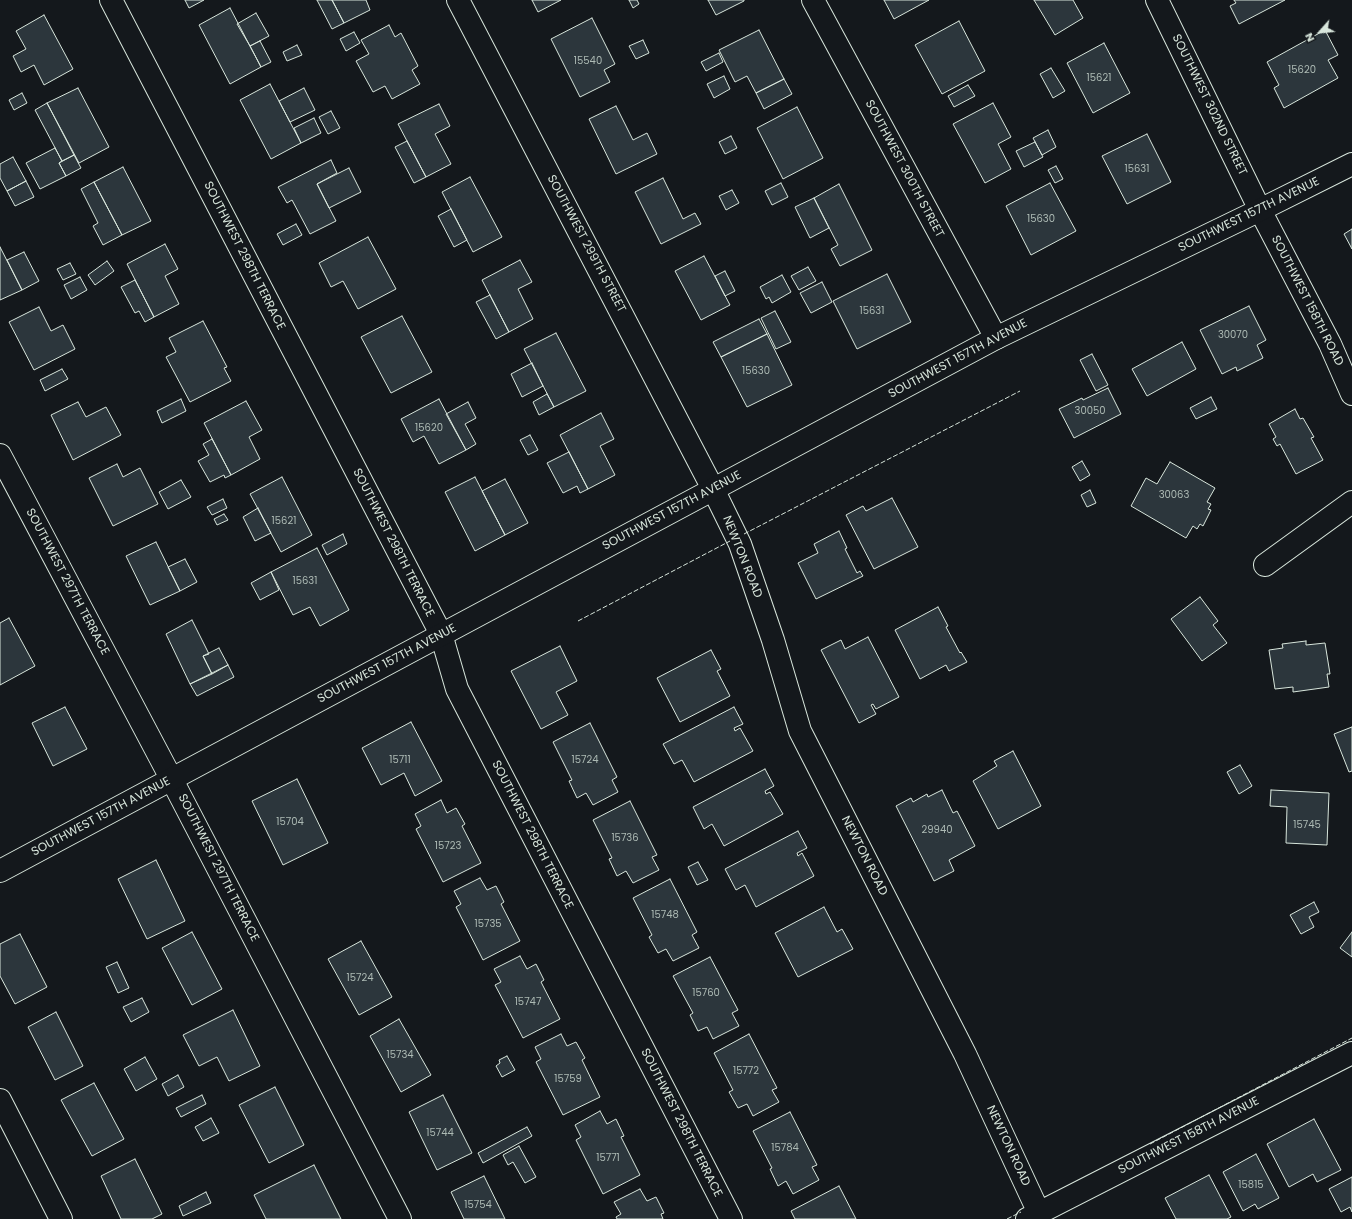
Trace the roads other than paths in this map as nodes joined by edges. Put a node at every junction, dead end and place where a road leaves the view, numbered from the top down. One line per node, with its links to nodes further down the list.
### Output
1 (111, 0): 13 (street, SOUTHWEST 298TH TERRACE)
2 (458, 0): 10 (street, SOUTHWEST 299TH STREET)
3 (813, 0): 7 (street, SOUTHWEST 300TH STREET)
4 (1157, 0): 6 (street, SOUTHWEST 302ND STREET)
5 (1352, 164): 6 (street, SOUTHWEST 157TH AVENUE)
6 (1260, 210): 7 (street, SOUTHWEST 157TH AVENUE); 8 (street, SOUTHWEST 158TH ROAD)
7 (996, 338): 10 (street, SOUTHWEST 157TH AVENUE)
8 (1352, 394)
9 (0, 455): 14 (street, SOUTHWEST 297TH TERRACE)
10 (713, 489): 13 (street, SOUTHWEST 157TH AVENUE); 18 (street, NEWTON ROAD)
11 (1352, 502): 12 (street)
12 (1265, 565)
13 (441, 634): 14 (street, SOUTHWEST 157TH AVENUE); 21 (street, SOUTHWEST 298TH TERRACE)
14 (172, 780): 15 (street, SOUTHWEST 157TH AVENUE); 20 (street, SOUTHWEST 297TH TERRACE)
15 (0, 871)
16 (1352, 1053): 18 (street, SOUTHWEST 158TH AVENUE)
17 (0, 1100): 19 (street)
18 (1033, 1216)
19 (62, 1219)
20 (400, 1219)
21 (731, 1219)

